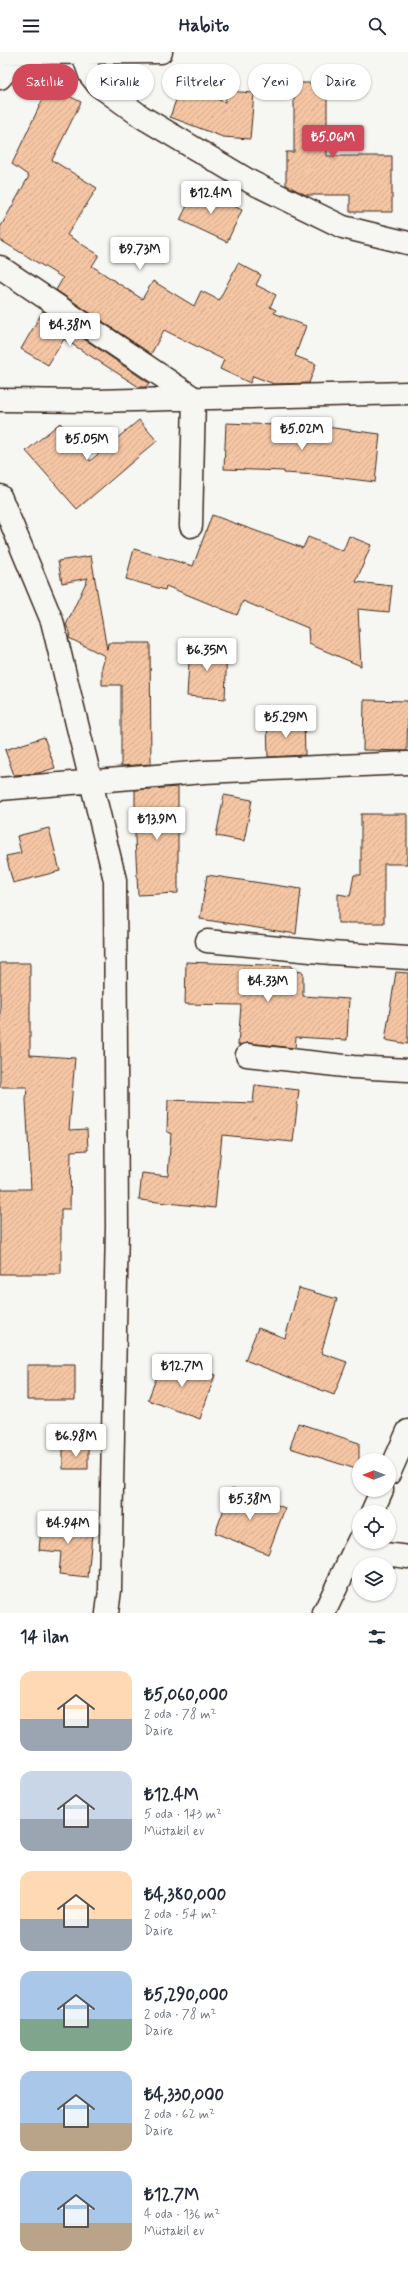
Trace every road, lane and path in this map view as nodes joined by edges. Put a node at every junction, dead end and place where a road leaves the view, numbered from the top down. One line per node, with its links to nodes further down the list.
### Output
1 (82, 52): 2 (street); 4 (street); 6 (street)
2 (161, 52)
3 (0, 53): 4 (street)
4 (22, 53): 5 (street)
5 (0, 78)
6 (408, 243)
7 (0, 267): 9 (street)
8 (408, 393): 9 (street)
9 (194, 398): 10 (street); 12 (street)
10 (0, 400)
11 (0, 496): 13 (street)
12 (191, 526)
13 (9, 540): 15 (street)
14 (408, 763): 15 (street)
15 (91, 782): 16 (street); 26 (street)
16 (0, 789)
17 (207, 940): 18 (street)
18 (408, 958)
19 (247, 1055): 20 (street)
20 (408, 1070)
21 (408, 1431): 22 (street)
22 (396, 1458)
23 (355, 1549): 27 (street)
24 (374, 1549): 25 (street)
25 (408, 1557)
26 (107, 1613)
27 (324, 1613)

